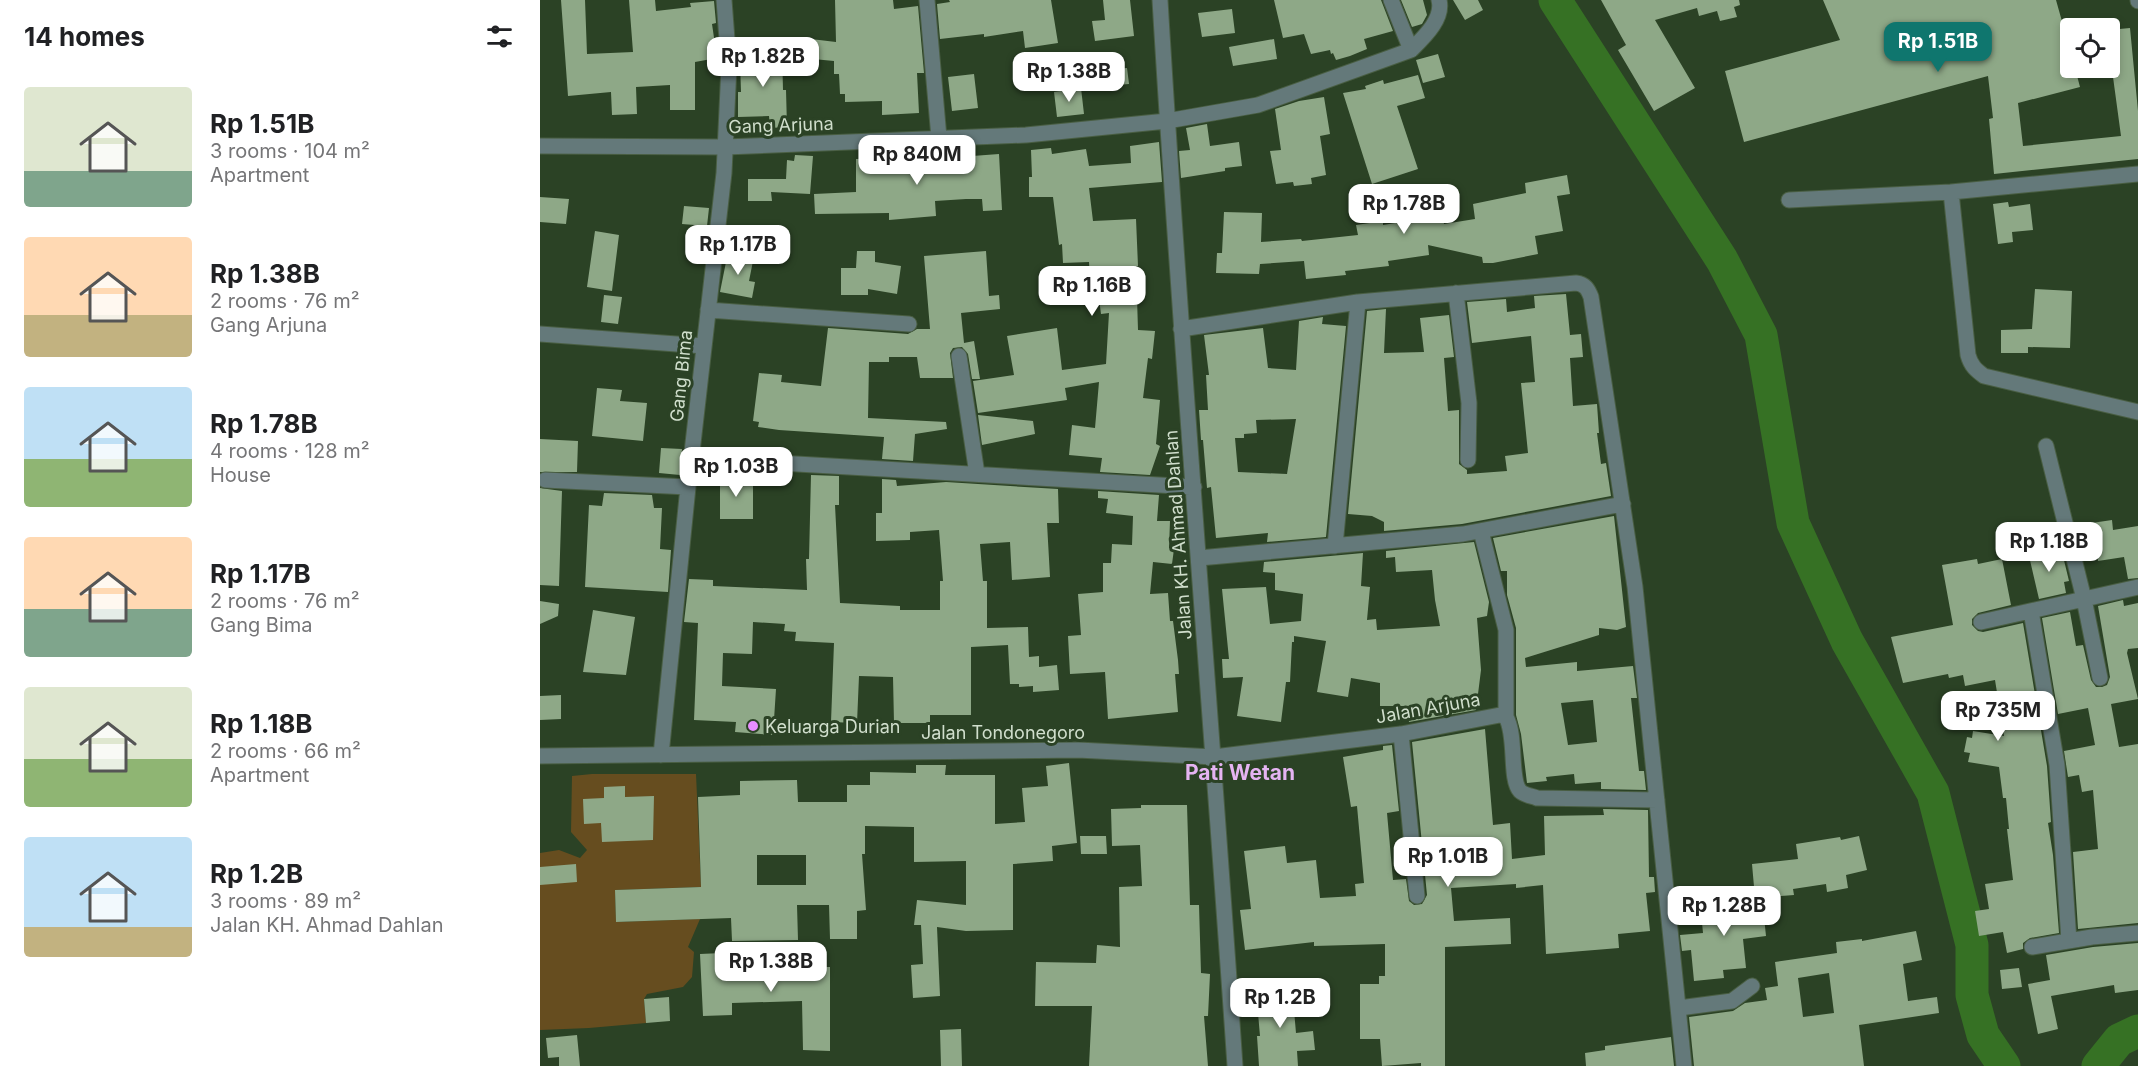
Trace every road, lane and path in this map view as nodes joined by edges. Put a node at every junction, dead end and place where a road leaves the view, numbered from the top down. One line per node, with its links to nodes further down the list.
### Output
1 (724, 0): 10 (street, Gang Bima)
2 (927, 0): 8 (street)
3 (1160, 0): 7 (street, Jalan KH. Ahmad Dahlan)
4 (1391, 0): 6 (street)
5 (1439, 0): 6 (street)
6 (1411, 50): 7 (street, Gang Arjuna)
7 (1167, 121): 8 (street, Gang Arjuna); 18 (street, Jalan KH. Ahmad Dahlan)
8 (939, 138): 10 (street, Gang Arjuna)
9 (540, 146): 10 (street, Gang Arjuna)
10 (725, 147): 16 (street, Gang Bima)
11 (2138, 174): 12 (street)
12 (1951, 192): 13 (street); 22 (street)
13 (1789, 200)
14 (1456, 293): 15 (street); 25 (street); 30 (street)
15 (1358, 302): 18 (street); 32 (street)
16 (708, 310): 17 (street); 20 (street, Gang Bima)
17 (909, 324)
18 (1181, 329): 29 (street, Jalan KH. Ahmad Dahlan)
19 (540, 334): 20 (street)
20 (704, 346): 24 (street, Gang Bima)
21 (958, 356): 26 (street)
22 (2138, 412)
23 (2046, 446): 35 (street)
24 (691, 458): 26 (street); 28 (street, Gang Bima)
25 (1468, 460)
26 (977, 474): 29 (street)
27 (545, 480): 28 (street)
28 (688, 487): 41 (street, Gang Bima)
29 (1194, 487): 33 (street, Jalan KH. Ahmad Dahlan)
30 (1623, 504): 31 (street); 44 (street)
31 (1481, 531): 32 (street); 39 (street)
32 (1335, 546): 33 (street)
33 (1199, 558): 43 (street, Jalan KH. Ahmad Dahlan)
34 (2138, 587): 35 (street)
35 (2085, 599): 36 (street); 38 (street)
36 (2031, 611): 37 (street); 47 (street)
37 (1981, 622)
38 (2100, 678)
39 (1506, 717): 40 (street, Jalan Arjuna); 44 (street, Jalan Arjuna)
40 (1401, 734): 43 (street, Jalan Arjuna); 45 (street)
41 (661, 755): 42 (street, Jalan Tondonegoro); 43 (street, Jalan Tondonegoro)
42 (540, 756)
43 (1214, 758): 51 (street, Jalan KH. Ahmad Dahlan)
44 (1657, 800): 50 (street)
45 (1417, 896)
46 (2138, 933): 47 (street)
47 (2069, 941): 48 (street)
48 (2032, 946)
49 (1752, 986): 50 (street)
50 (1679, 1008): 52 (street)
51 (1235, 1066)
52 (1684, 1066)

